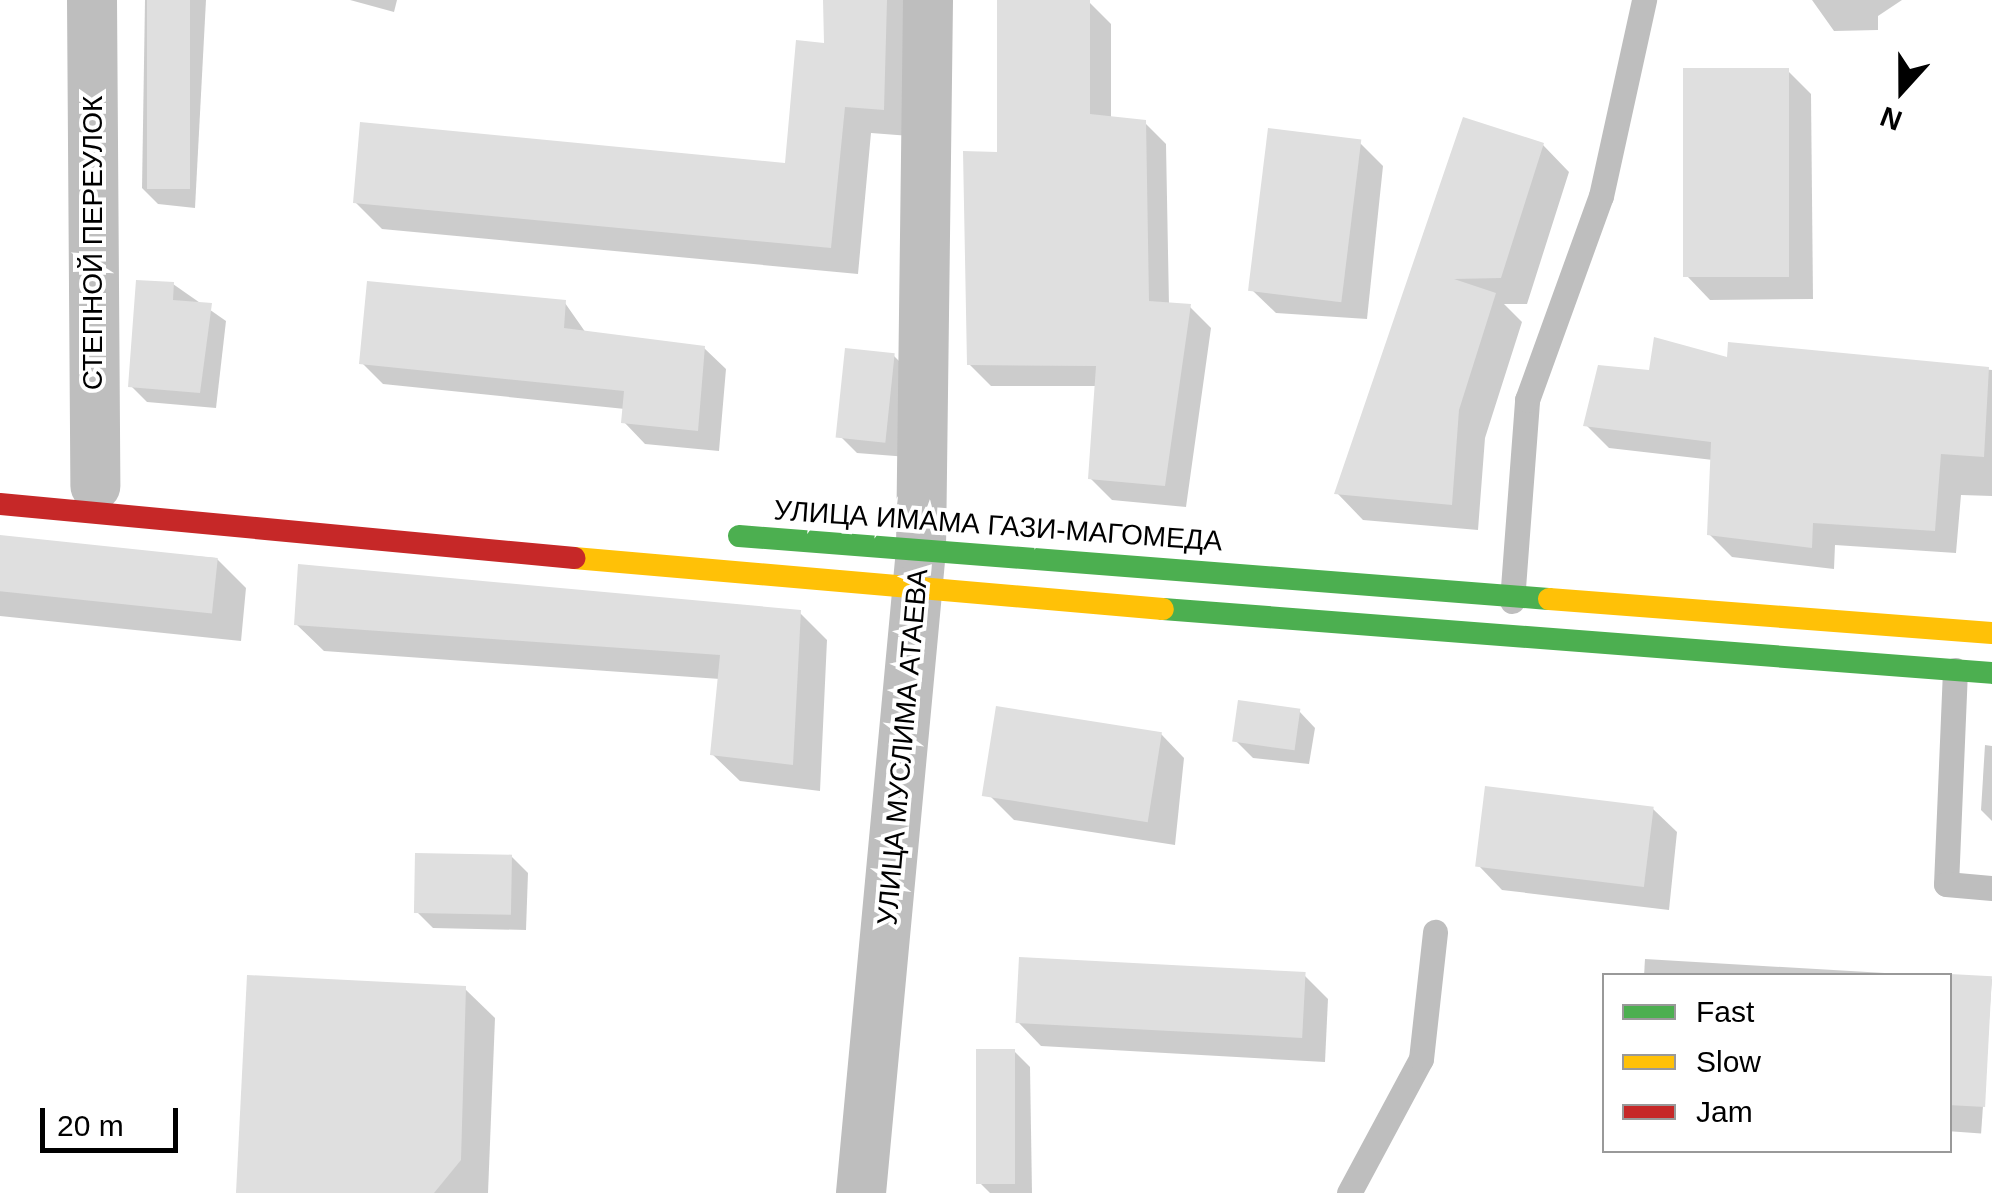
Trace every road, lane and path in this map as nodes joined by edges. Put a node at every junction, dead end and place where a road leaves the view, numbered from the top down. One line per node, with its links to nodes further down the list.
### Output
1 (92, 0): 5 (street, СТЕПНОЙ ПЕРЕУЛОК)
2 (928, 0): 8 (street, УЛИЦА МУСЛИМА АТАЕВА)
3 (1644, 0): 9 (lane)
4 (0, 476): 5 (main road)
5 (104, 487)
6 (0, 504): 8 (main road)
7 (704, 534): 8 (main road, УЛИЦА ИМАМА ГАЗИ-МАГОМЕДА)
8 (919, 570): 9 (main road, УЛИЦА ИМАМА ГАЗИ-МАГОМЕДА); 11 (main road); 16 (street, УЛИЦА МУСЛИМА АТАЕВА)
9 (1513, 596): 10 (main road, УЛИЦА ИМАМА ГАЗИ-МАГОМЕДА); 11 (lane)
10 (1992, 633)
11 (1506, 636): 12 (main road)
12 (1956, 670): 13 (main road); 14 (lane)
13 (1992, 673)
14 (1992, 888)
15 (1436, 932): 17 (lane)
16 (861, 1193)
17 (1348, 1193)

